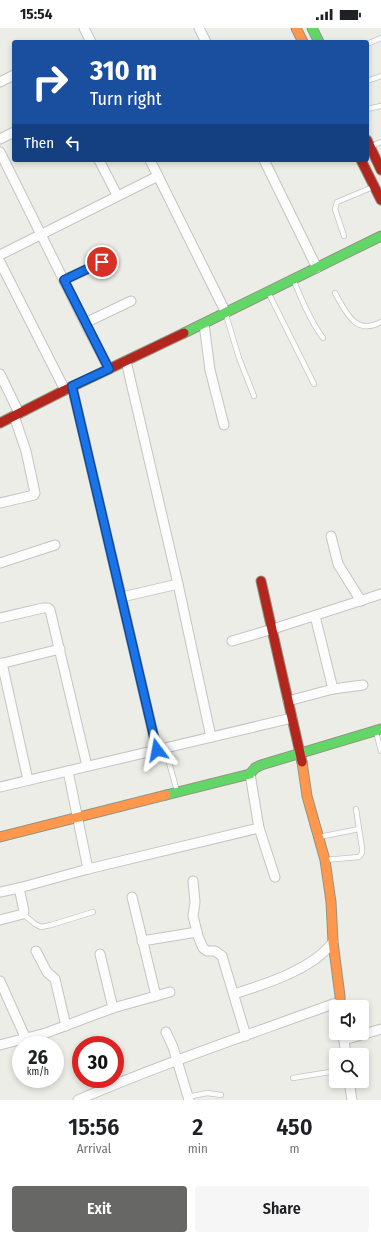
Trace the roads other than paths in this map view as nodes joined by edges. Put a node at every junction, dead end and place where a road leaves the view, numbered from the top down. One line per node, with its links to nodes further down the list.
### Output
1 (84, 28): 6 (street)
2 (199, 28): 7 (street)
3 (296, 28): 8 (street)
4 (312, 28): 9 (street)
5 (381, 38): 10 (lane)
6 (87, 40)
7 (205, 40)
8 (302, 40)
9 (318, 40)
10 (369, 43)
11 (12, 76): 14 (street)
12 (381, 76): 13 (lane)
13 (369, 80)
14 (0, 82)
15 (381, 106): 16 (lane)
16 (369, 109)
17 (12, 133): 18 (street)
18 (0, 139)
19 (381, 142): 20 (lane)
20 (369, 143): 26 (street)
21 (0, 152): 31 (street)
22 (100, 162): 29 (street)
23 (151, 162): 27 (street)
24 (265, 162): 37 (street)
25 (362, 162): 28 (street)
26 (381, 170)
27 (158, 176): 29 (street); 43 (street)
28 (374, 187): 30 (street); 32 (lane)
29 (117, 195): 31 (street)
30 (381, 200)
31 (41, 234): 34 (street); 39 (street)
32 (344, 236)
33 (381, 236): 37 (street)
34 (0, 255)
35 (0, 262): 52 (street)
36 (102, 262): 39 (street)
37 (317, 268): 38 (street)
38 (293, 279): 40 (street); 47 (lane)
39 (64, 280): 45 (street)
40 (268, 292): 43 (street); 51 (lane)
41 (335, 293): 44 (lane)
42 (131, 301): 45 (street)
43 (226, 313): 46 (street); 53 (lane)
44 (381, 322)
45 (85, 323): 49 (street)
46 (204, 324): 48 (street); 56 (street)
47 (323, 338)
48 (126, 361): 49 (street); 62 (street)
49 (109, 369): 52 (street)
50 (0, 374): 54 (street)
51 (314, 384)
52 (68, 388): 54 (street); 64 (street)
53 (254, 396)
54 (16, 415): 55 (street); 57 (street)
55 (0, 423)
56 (224, 425)
57 (0, 503)
58 (331, 536): 65 (street)
59 (54, 545): 60 (street)
60 (0, 563)
61 (261, 582): 68 (street)
62 (178, 584): 64 (street); 77 (street)
63 (381, 594): 65 (street)
64 (122, 597): 78 (street)
65 (361, 601): 66 (street)
66 (314, 616): 68 (street); 73 (street)
67 (0, 618): 70 (street)
68 (273, 629): 69 (street); 74 (street)
69 (232, 641)
70 (60, 649): 71 (street); 81 (street)
71 (1, 663): 84 (street)
72 (363, 686): 73 (street)
73 (333, 689): 74 (street)
74 (288, 701): 75 (street)
75 (292, 718): 77 (street); 80 (street)
76 (378, 730): 79 (lane); 80 (street)
77 (211, 737): 78 (street)
78 (161, 749): 81 (street); 86 (lane)
79 (381, 751)
80 (301, 754): 83 (street); 92 (street)
81 (88, 766): 82 (street)
82 (68, 771): 84 (street); 88 (street)
83 (250, 774): 86 (street); 89 (street)
84 (28, 780): 85 (street)
85 (0, 787)
86 (177, 792): 88 (street)
87 (356, 809): 90 (lane)
88 (76, 818): 91 (street); 94 (street)
89 (259, 828): 94 (street); 95 (street)
90 (359, 829): 92 (lane); 93 (lane)
91 (0, 837)
92 (319, 837): 93 (street)
93 (325, 860): 105 (street)
94 (88, 869): 97 (street)
95 (275, 877)
96 (193, 881): 103 (street)
97 (19, 888): 98 (street); 101 (street)
98 (0, 892)
99 (132, 897): 104 (street)
100 (93, 912): 101 (lane)
101 (23, 914): 102 (street)
102 (0, 920)
103 (197, 932): 104 (street); 110 (street)
104 (142, 941): 111 (street)
105 (333, 942): 110 (street); 112 (street)
106 (36, 951): 115 (street)
107 (100, 954): 114 (street)
108 (0, 981): 119 (street)
109 (170, 992): 111 (street)
110 (234, 994): 121 (street)
111 (156, 996): 114 (street)
112 (339, 1000)
113 (329, 1005): 121 (street)
114 (113, 1008): 115 (street)
115 (66, 1026): 120 (street)
116 (381, 1029): 118 (street)
117 (166, 1032): 124 (street)
118 (369, 1032)
119 (25, 1036)
120 (33, 1036)
121 (246, 1036): 124 (street)
122 (12, 1042): 123 (street)
123 (0, 1045)
124 (177, 1060): 126 (street); 131 (street)
125 (329, 1072): 127 (lane)
126 (124, 1077)
127 (293, 1078)
128 (99, 1088): 132 (street)
129 (351, 1088): 133 (street)
130 (221, 1095): 131 (lane)
131 (188, 1098)
132 (78, 1100)
133 (352, 1100)

